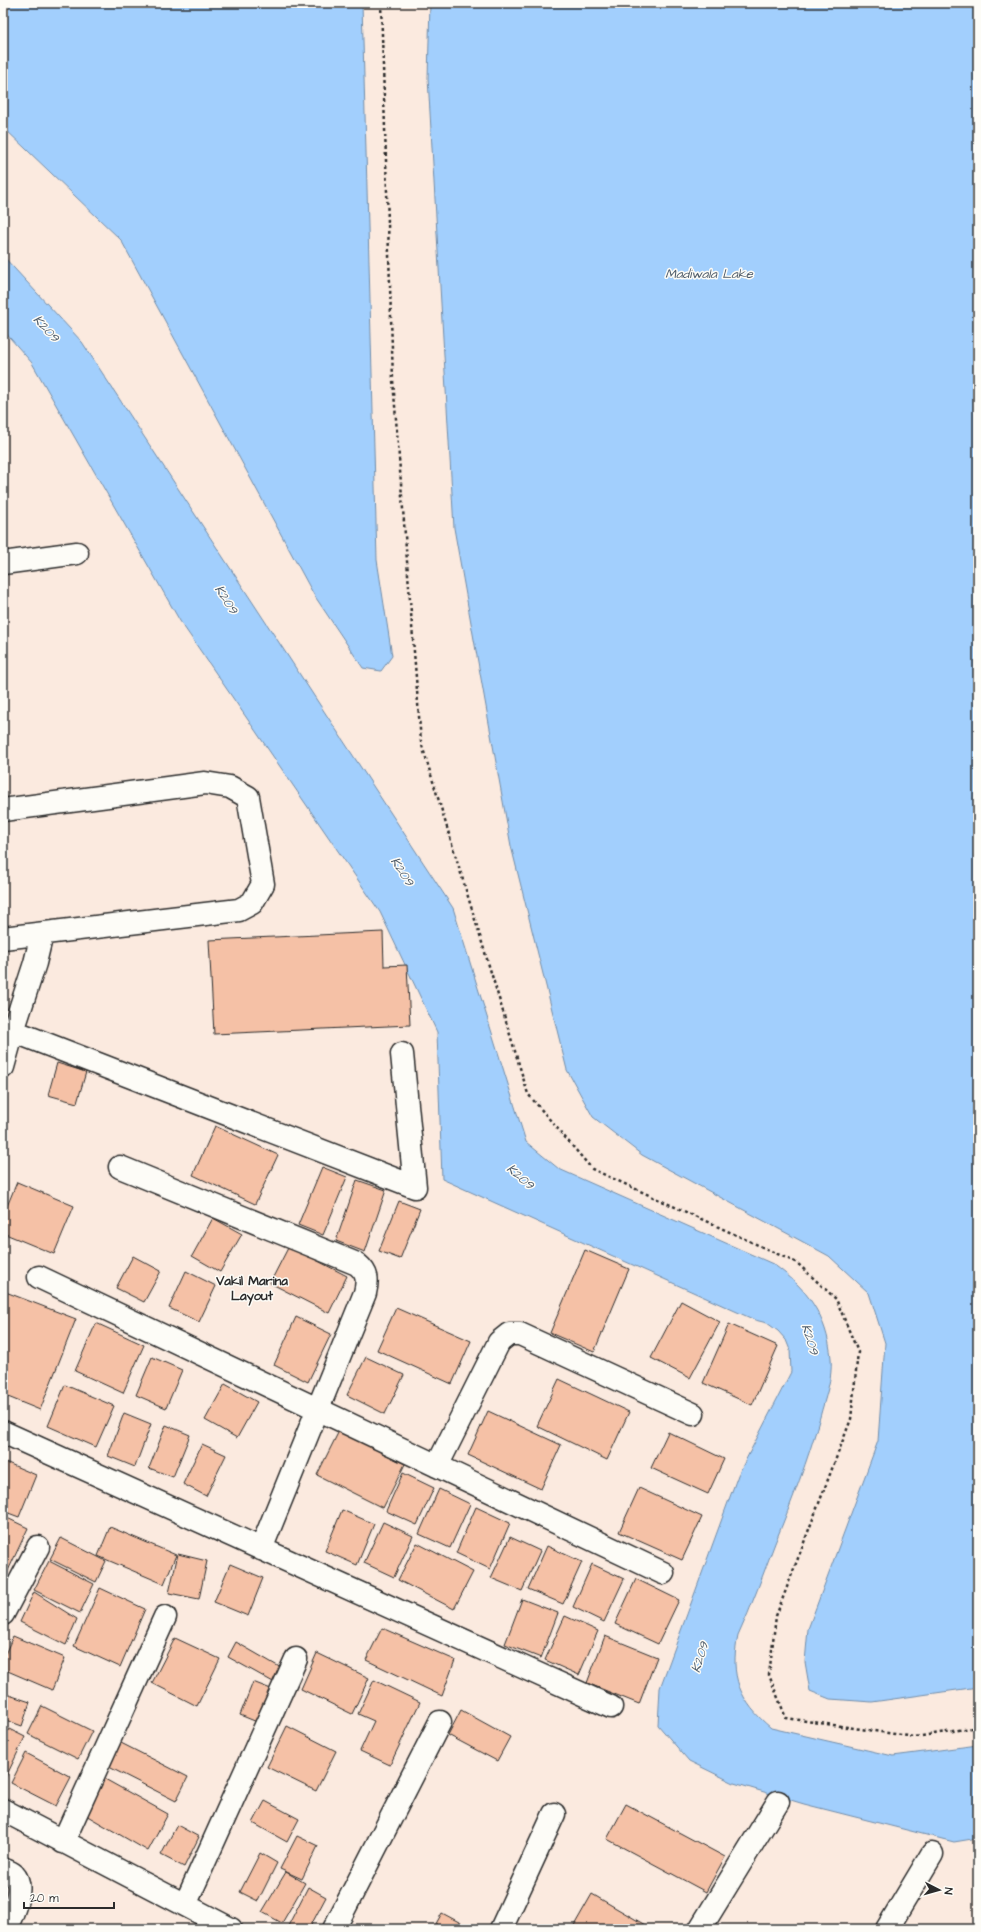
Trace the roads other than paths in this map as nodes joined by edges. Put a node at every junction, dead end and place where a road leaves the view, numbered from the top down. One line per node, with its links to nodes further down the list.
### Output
1 (77, 553): 2 (street)
2 (3, 563)
3 (3, 810): 4 (street)
4 (42, 934): 5 (street); 6 (street)
5 (3, 938)
6 (13, 1031): 7 (street); 8 (street)
7 (402, 1054)
8 (3, 1067)
9 (120, 1166): 11 (street)
10 (39, 1278): 11 (street)
11 (318, 1410): 14 (street); 16 (street)
12 (693, 1414): 14 (street)
13 (3, 1432): 16 (street)
14 (437, 1466): 17 (street)
15 (38, 1547): 18 (street)
16 (261, 1549): 21 (street)
17 (663, 1573)
18 (3, 1614)
19 (165, 1617): 26 (street)
20 (296, 1659): 29 (street)
21 (611, 1707)
22 (440, 1722): 32 (street)
23 (778, 1802): 34 (street)
24 (3, 1810): 26 (street)
25 (554, 1814): 33 (street)
26 (63, 1842): 29 (street)
27 (932, 1854): 35 (street)
28 (3, 1869): 30 (street)
29 (185, 1905): 31 (street)
30 (6, 1929)
31 (231, 1929)
32 (334, 1929)
33 (501, 1929)
34 (700, 1929)
35 (887, 1929)

